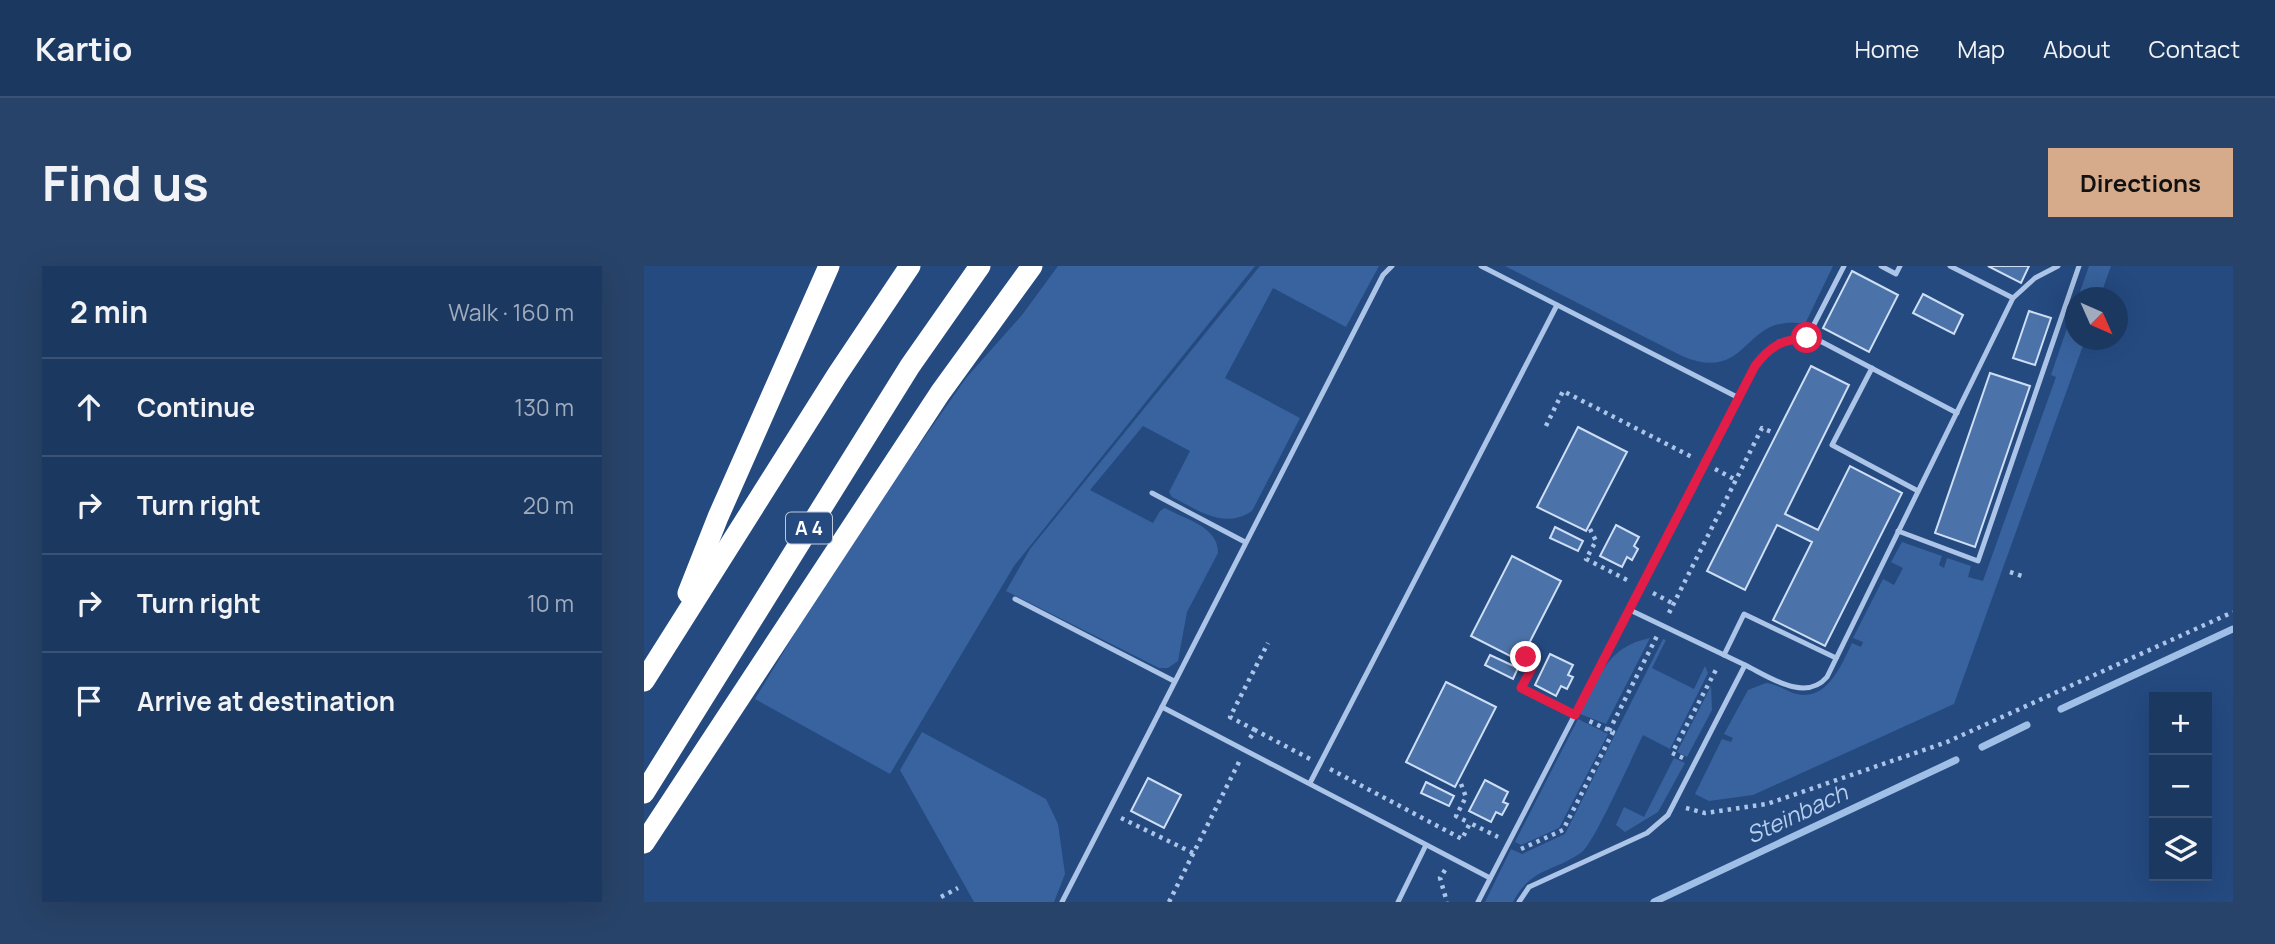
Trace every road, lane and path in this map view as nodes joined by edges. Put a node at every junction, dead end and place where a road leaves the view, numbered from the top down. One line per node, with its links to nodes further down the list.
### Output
1 (829, 266): 38 (highway)
2 (910, 266): 38 (highway, A 4)
3 (980, 266): 55 (highway, A 4)
4 (1032, 266): 58 (highway)
5 (1392, 266): 27 (lane)
6 (1481, 266): 14 (lane)
7 (1844, 266): 15 (lane)
8 (1881, 266): 9 (lane)
9 (1900, 266)
10 (1950, 266): 13 (lane)
11 (2058, 266): 13 (lane)
12 (2079, 266): 28 (lane)
13 (2013, 298): 18 (lane)
14 (1557, 305): 17 (lane); 52 (lane)
15 (1807, 338): 16 (lane); 17 (lane)
16 (1872, 368): 18 (lane); 23 (lane)
17 (1739, 398): 21 (lane)
18 (1957, 413): 23 (lane)
19 (1546, 426): 21 (path)
20 (1774, 433): 22 (path)
21 (1705, 464): 22 (path); 32 (lane)
22 (1736, 480): 34 (path)
23 (1918, 491): 26 (lane)
24 (1152, 493): 27 (lane)
25 (1590, 529): 32 (path)
26 (1898, 531): 28 (lane); 42 (lane)
27 (1245, 542): 45 (lane)
28 (1947, 549): 29 (lane)
29 (1944, 556)
30 (2010, 572): 31 (path)
31 (2025, 577)
32 (1641, 587): 34 (path); 35 (lane)
33 (1014, 599): 45 (lane)
34 (1674, 604): 37 (path)
35 (1630, 610): 37 (lane); 47 (lane)
36 (2233, 612): 56 (path)
37 (1663, 625): 40 (lane); 49 (path)
38 (671, 637): 44 (highway, A 4)
39 (1268, 643): 48 (path)
40 (1724, 655): 42 (lane); 43 (lane); 51 (path)
41 (1526, 657): 47 (path)
42 (1836, 658): 43 (lane)
43 (1745, 665): 51 (lane)
44 (644, 681)
45 (1174, 681): 46 (lane)
46 (1162, 707): 50 (lane); 64 (lane)
47 (1575, 715): 49 (path); 59 (lane)
48 (1255, 730): 50 (path); 52 (path)
49 (1609, 731): 59 (path)
50 (1245, 749): 53 (lane); 65 (path)
51 (1693, 763): 56 (lane)
52 (1320, 764): 53 (lane); 57 (path)
53 (1310, 783): 60 (lane)
54 (1461, 784): 57 (path)
55 (644, 793)
56 (1673, 805): 68 (lane)
57 (1470, 823): 59 (path)
58 (644, 843)
59 (1509, 843): 61 (lane)
60 (1426, 845): 61 (lane); 66 (lane)
61 (1490, 878): 67 (lane)
62 (958, 888): 63 (path)
63 (941, 897)
64 (1062, 902)
65 (1169, 902)
66 (1398, 902)
67 (1478, 902)
68 (1519, 902)

